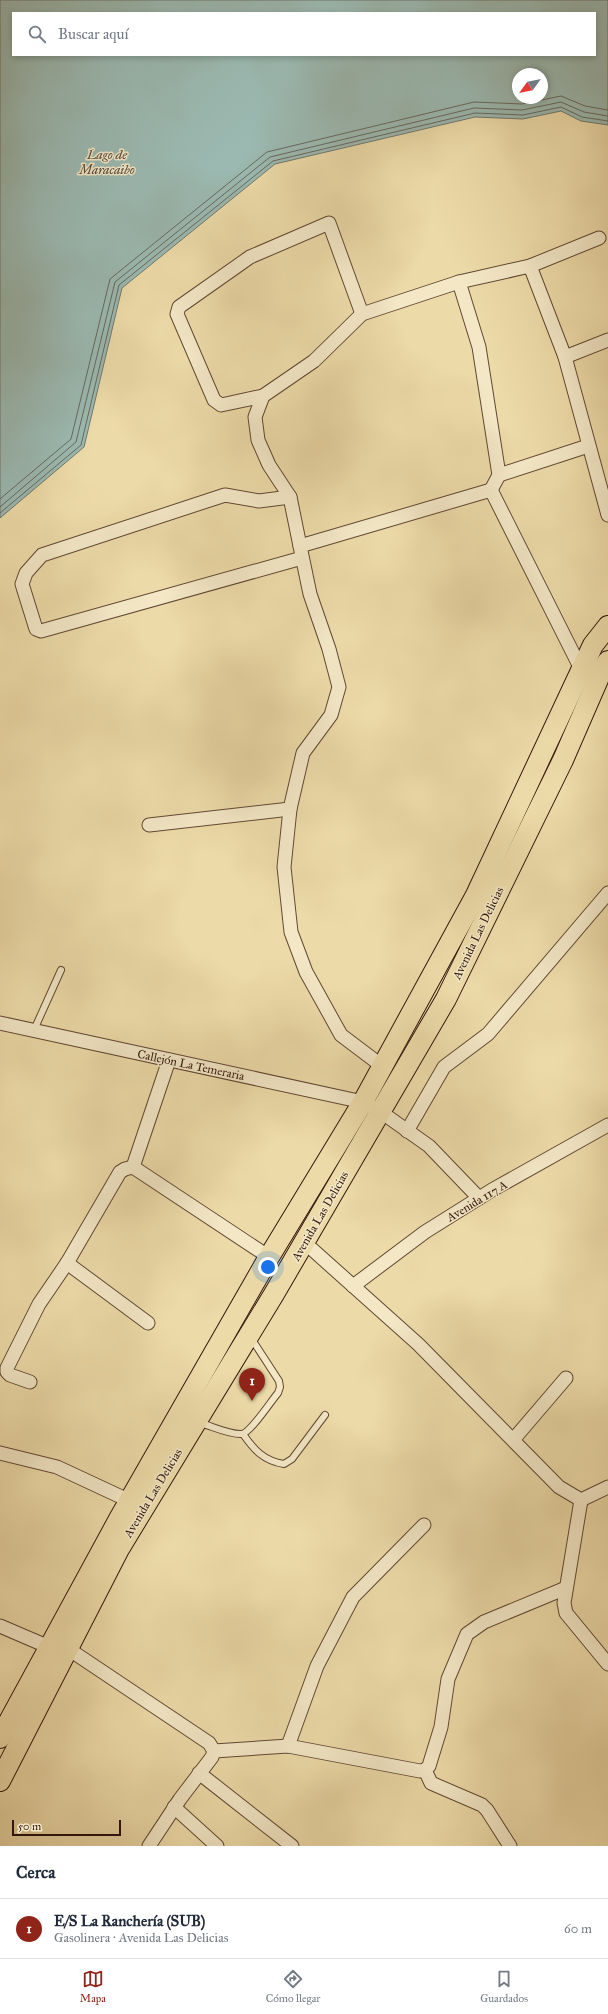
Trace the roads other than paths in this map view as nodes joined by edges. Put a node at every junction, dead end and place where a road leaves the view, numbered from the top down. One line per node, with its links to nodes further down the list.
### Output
1 (599, 238): 2 (street)
2 (530, 266): 3 (street); 6 (street)
3 (459, 282): 4 (street); 9 (street)
4 (362, 314): 7 (street); 7 (street)
5 (608, 340): 6 (street)
6 (565, 357): 8 (street)
7 (263, 396): 11 (street)
8 (588, 446): 9 (street); 12 (street)
9 (499, 474): 10 (street)
10 (491, 490): 13 (street); 16 (street)
11 (290, 497): 13 (street); 13 (street)
12 (608, 515)
13 (301, 552): 17 (street)
14 (608, 626): 16 (main road, Avenida Las Delicias)
15 (608, 661): 26 (main road, Avenida Las Delicias)
16 (581, 669): 24 (main road, Avenida Las Delicias)
17 (290, 810): 18 (street); 24 (street)
18 (149, 825)
19 (608, 893): 28 (street)
20 (61, 970): 22 (lane)
21 (0, 1023): 22 (street, Callejón La Temeraria)
22 (34, 1030): 23 (street, Callejón La Temeraria)
23 (169, 1060): 25 (street, Callejón La Temeraria); 29 (street)
24 (382, 1066): 25 (main road, Avenida Las Delicias)
25 (363, 1102): 26 (street, Callejón La Temeraria); 32 (main road, Avenida Las Delicias)
26 (380, 1112): 28 (street, Callejón La Temeraria); 31 (main road, Avenida Las Delicias)
27 (608, 1125): 30 (street, Avenida 117 A)
28 (408, 1131): 30 (street, Callejón La Temeraria)
29 (133, 1167): 32 (street); 33 (street)
30 (479, 1198): 34 (street, Avenida 117 A)
31 (304, 1242): 34 (street); 36 (main road, Avenida Las Delicias)
32 (269, 1257): 46 (main road, Avenida Las Delicias)
33 (67, 1264): 35 (street); 38 (street)
34 (353, 1286): 42 (street)
35 (148, 1323)
36 (249, 1335): 40 (main road, Avenida Las Delicias); 41 (lane)
37 (566, 1378): 42 (street)
38 (30, 1382)
39 (325, 1416): 41 (lane)
40 (196, 1422): 41 (lane); 50 (main road, Avenida Las Delicias)
41 (243, 1434)
42 (513, 1440): 45 (street)
43 (0, 1453): 46 (street)
44 (608, 1487): 45 (street)
45 (581, 1500): 48 (street)
46 (130, 1502): 50 (main road, Avenida Las Delicias)
47 (424, 1525): 53 (street)
48 (566, 1588): 51 (street); 55 (street)
49 (0, 1626): 50 (street)
50 (58, 1647): 52 (main road, Avenida Las Delicias); 54 (street); 57 (main road, Avenida Las Delicias)
51 (608, 1664)
52 (0, 1738)
53 (288, 1746): 54 (street); 55 (street)
54 (214, 1750): 56 (street)
55 (425, 1770): 62 (street)
56 (199, 1773): 58 (street); 61 (street)
57 (0, 1781)
58 (174, 1807): 59 (street); 60 (street)
59 (149, 1846)
60 (217, 1846)
61 (292, 1846)
62 (510, 1846)

